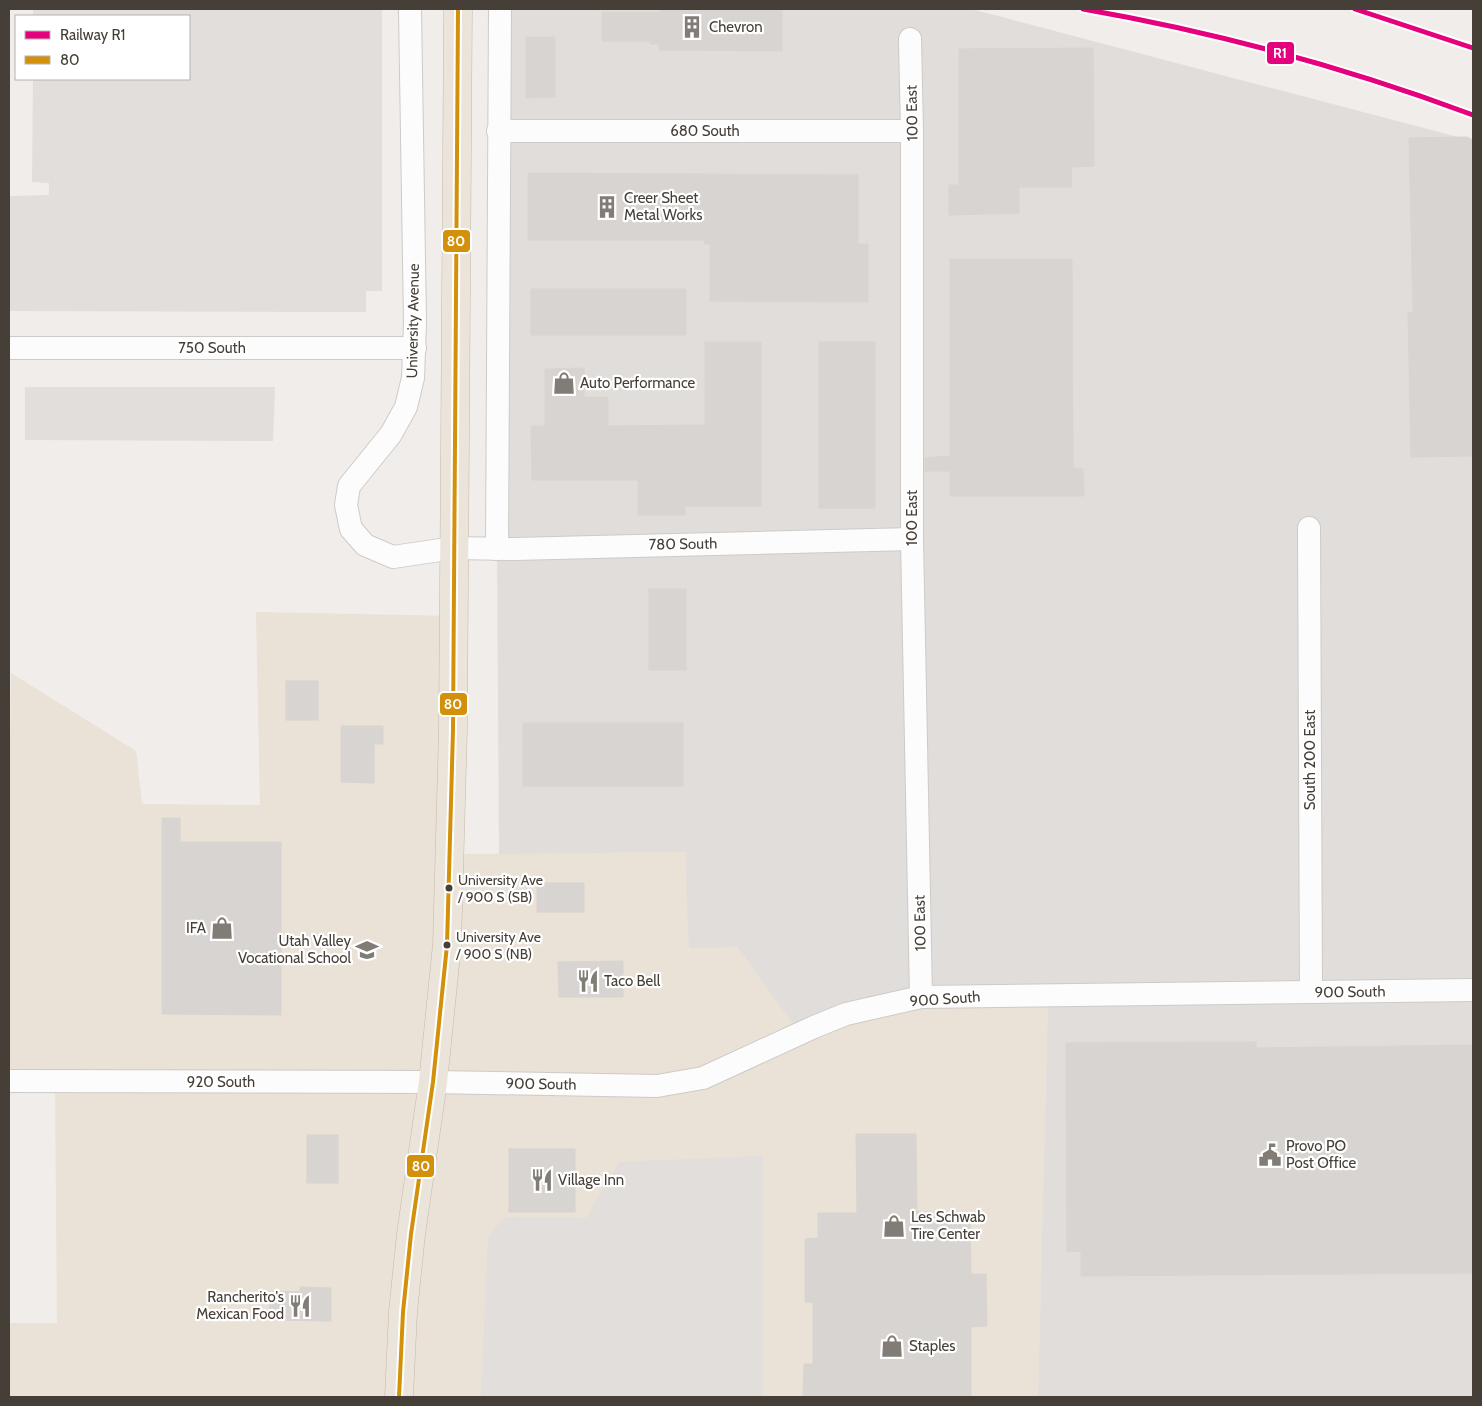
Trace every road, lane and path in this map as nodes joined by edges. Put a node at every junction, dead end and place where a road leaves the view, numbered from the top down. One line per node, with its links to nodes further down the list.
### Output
1 (410, 9): 8 (street, University Avenue)
2 (458, 9): 11 (highway)
3 (500, 9): 5 (street)
4 (910, 39): 6 (street, 100 East)
5 (498, 131): 6 (street, 680 South); 12 (street)
6 (912, 131): 10 (street, 100 East)
7 (9, 348): 8 (street, 750 South)
8 (415, 348): 11 (street, University Avenue)
9 (1308, 528): 14 (street, South 200 East)
10 (912, 539): 12 (street, 780 South); 15 (street, 100 East)
11 (454, 548): 12 (street, 780 South); 17 (highway)
12 (497, 549)
13 (1473, 990): 14 (street, 900 South)
14 (1311, 992): 15 (street, 900 South)
15 (922, 997): 17 (street, 900 South)
16 (9, 1081): 17 (street, 920 South)
17 (433, 1082): 18 (highway)
18 (399, 1397)

